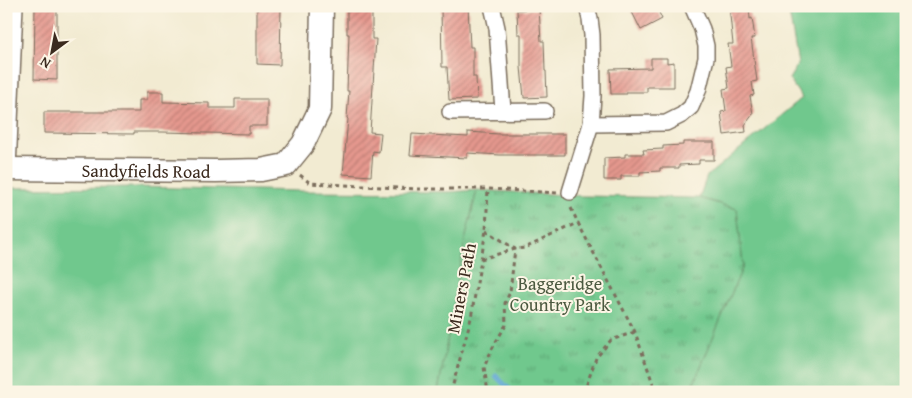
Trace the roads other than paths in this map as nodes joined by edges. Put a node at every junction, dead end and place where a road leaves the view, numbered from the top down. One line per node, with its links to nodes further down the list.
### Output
1 (15, 6): 10 (street)
2 (322, 6): 10 (street, Sandyfields Road)
3 (492, 6): 6 (street)
4 (587, 6): 9 (street)
5 (692, 6): 9 (street)
6 (503, 111): 7 (street); 8 (street)
7 (546, 111)
8 (450, 112)
9 (592, 124): 11 (street)
10 (7, 169)
11 (570, 192)

